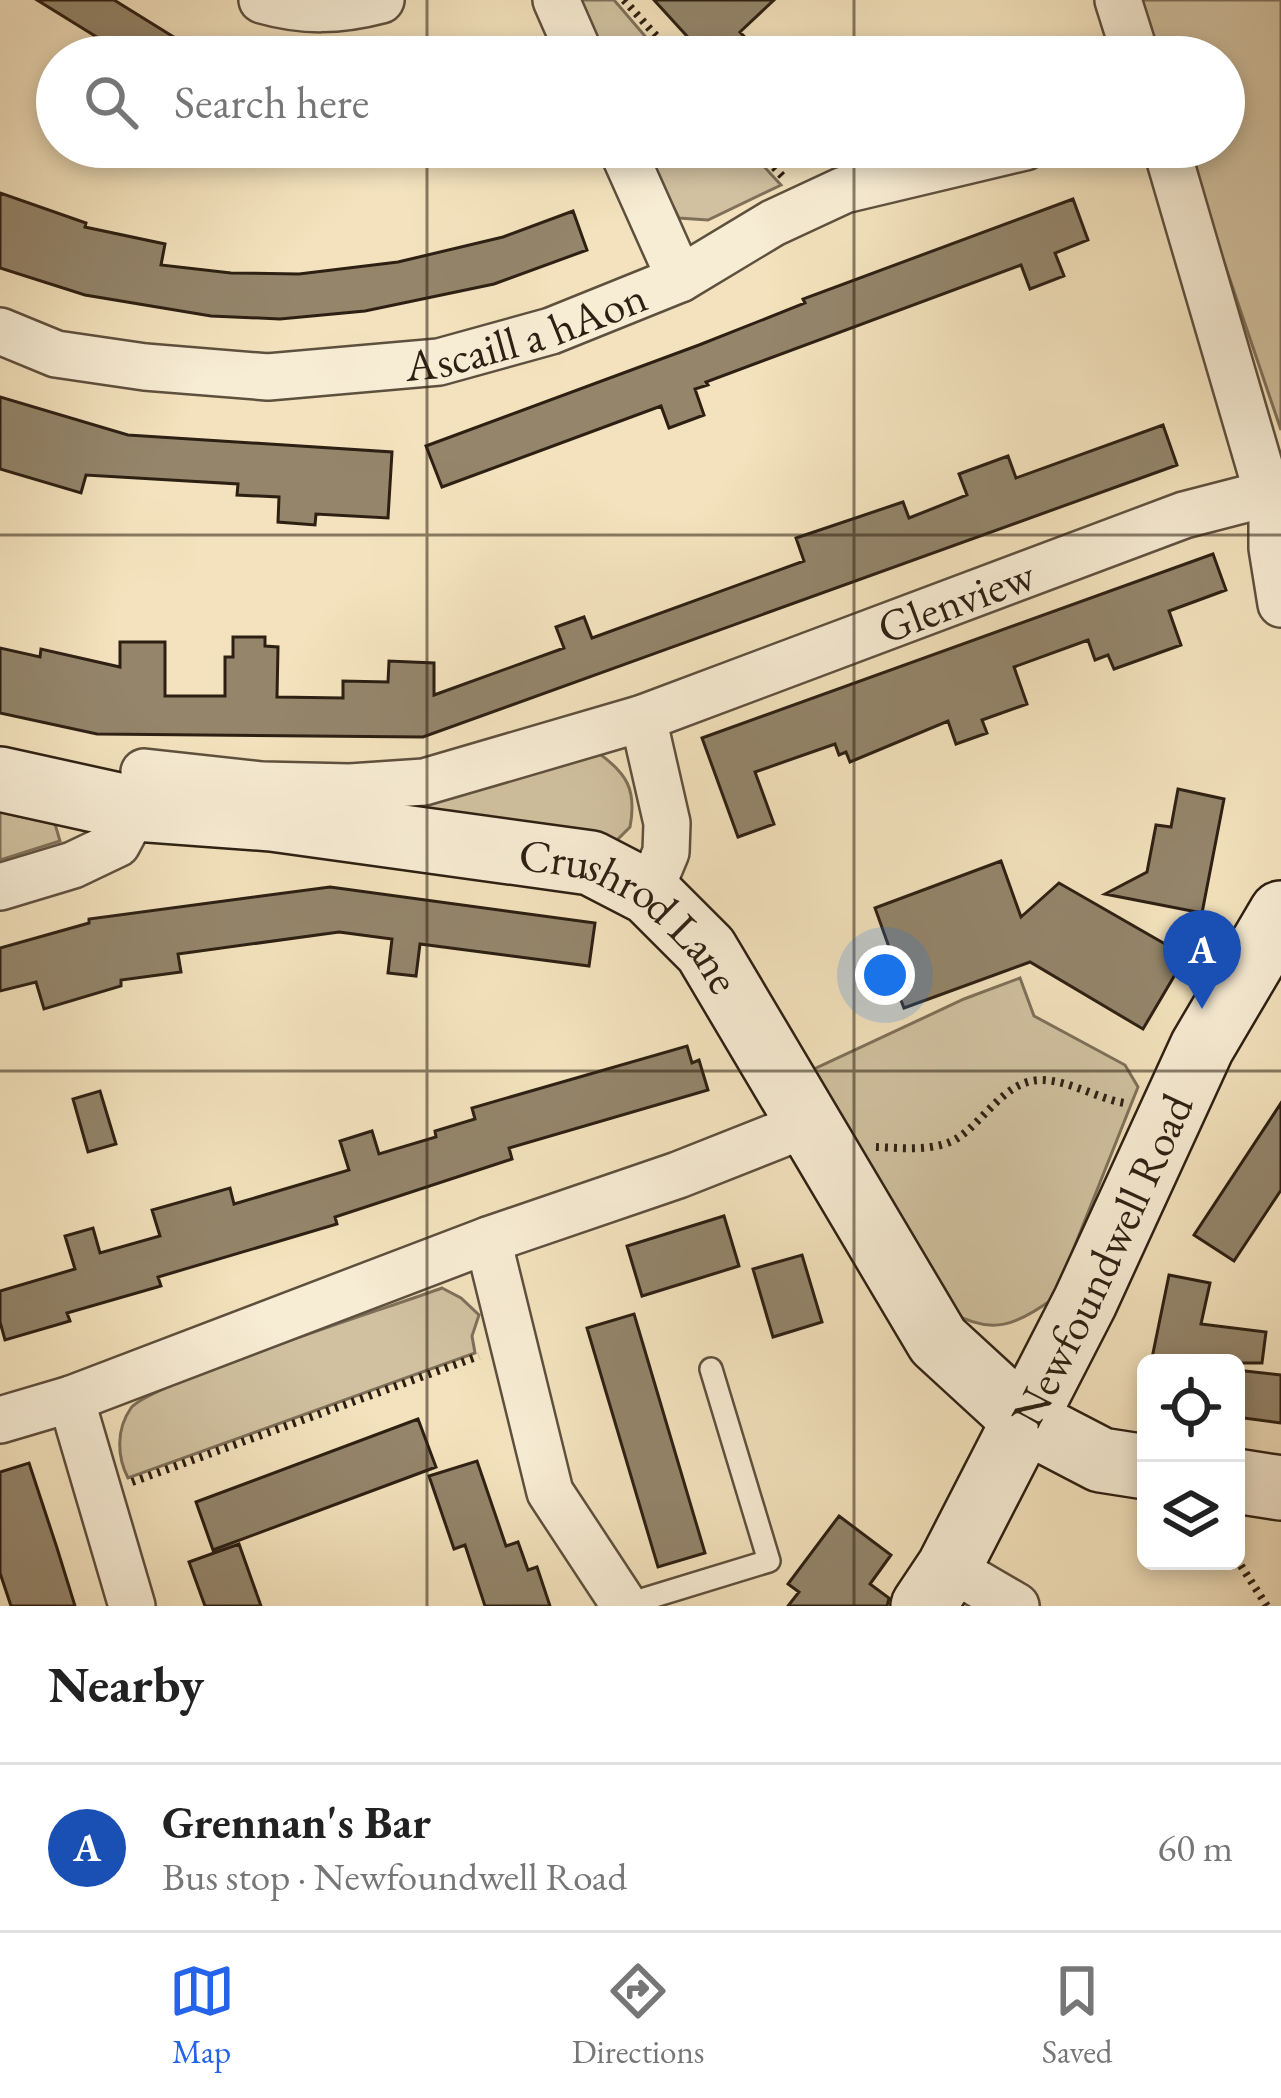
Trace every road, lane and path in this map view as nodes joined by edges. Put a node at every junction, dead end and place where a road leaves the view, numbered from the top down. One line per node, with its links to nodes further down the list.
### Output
1 (262, 0): 2 (street)
2 (381, 0)
3 (556, 0): 6 (street)
4 (624, 0): 7 (path)
5 (1118, 0): 8 (street)
6 (572, 36)
7 (656, 36)
8 (1129, 36)
9 (630, 168): 12 (street)
10 (937, 168): 12 (street, Ascaill a hAon)
11 (1172, 168): 14 (street)
12 (680, 279): 13 (street, Ascaill a hAon)
13 (0, 331)
14 (1274, 508): 15 (street); 16 (street, Glenview)
15 (1281, 604)
16 (643, 718): 18 (street, Glenview); 20 (street)
17 (0, 779): 18 (main road, Crushrod Lane)
18 (140, 790): 19 (street); 20 (main road, Crushrod Lane)
19 (0, 887)
20 (649, 892): 23 (main road, Crushrod Lane)
21 (1281, 913): 22 (main road, Newfoundwell Road)
22 (1172, 1112): 23 (path); 29 (main road, Newfoundwell Road)
23 (814, 1135): 24 (street); 29 (main road, Crushrod Lane)
24 (488, 1240): 25 (street); 27 (street)
25 (514, 1344): 33 (path); 36 (street)
26 (711, 1369): 36 (lane)
27 (71, 1399): 28 (street); 33 (street)
28 (0, 1420)
29 (1024, 1420): 30 (main road, Crushrod Lane); 35 (main road, Newfoundwell Road)
30 (1137, 1466)
31 (1245, 1482): 32 (main road)
32 (1281, 1488)
33 (99, 1494): 37 (street)
34 (1244, 1570): 39 (path)
35 (936, 1587): 38 (street)
36 (625, 1605)
37 (132, 1606)
38 (1016, 1606)
39 (1267, 1606)

